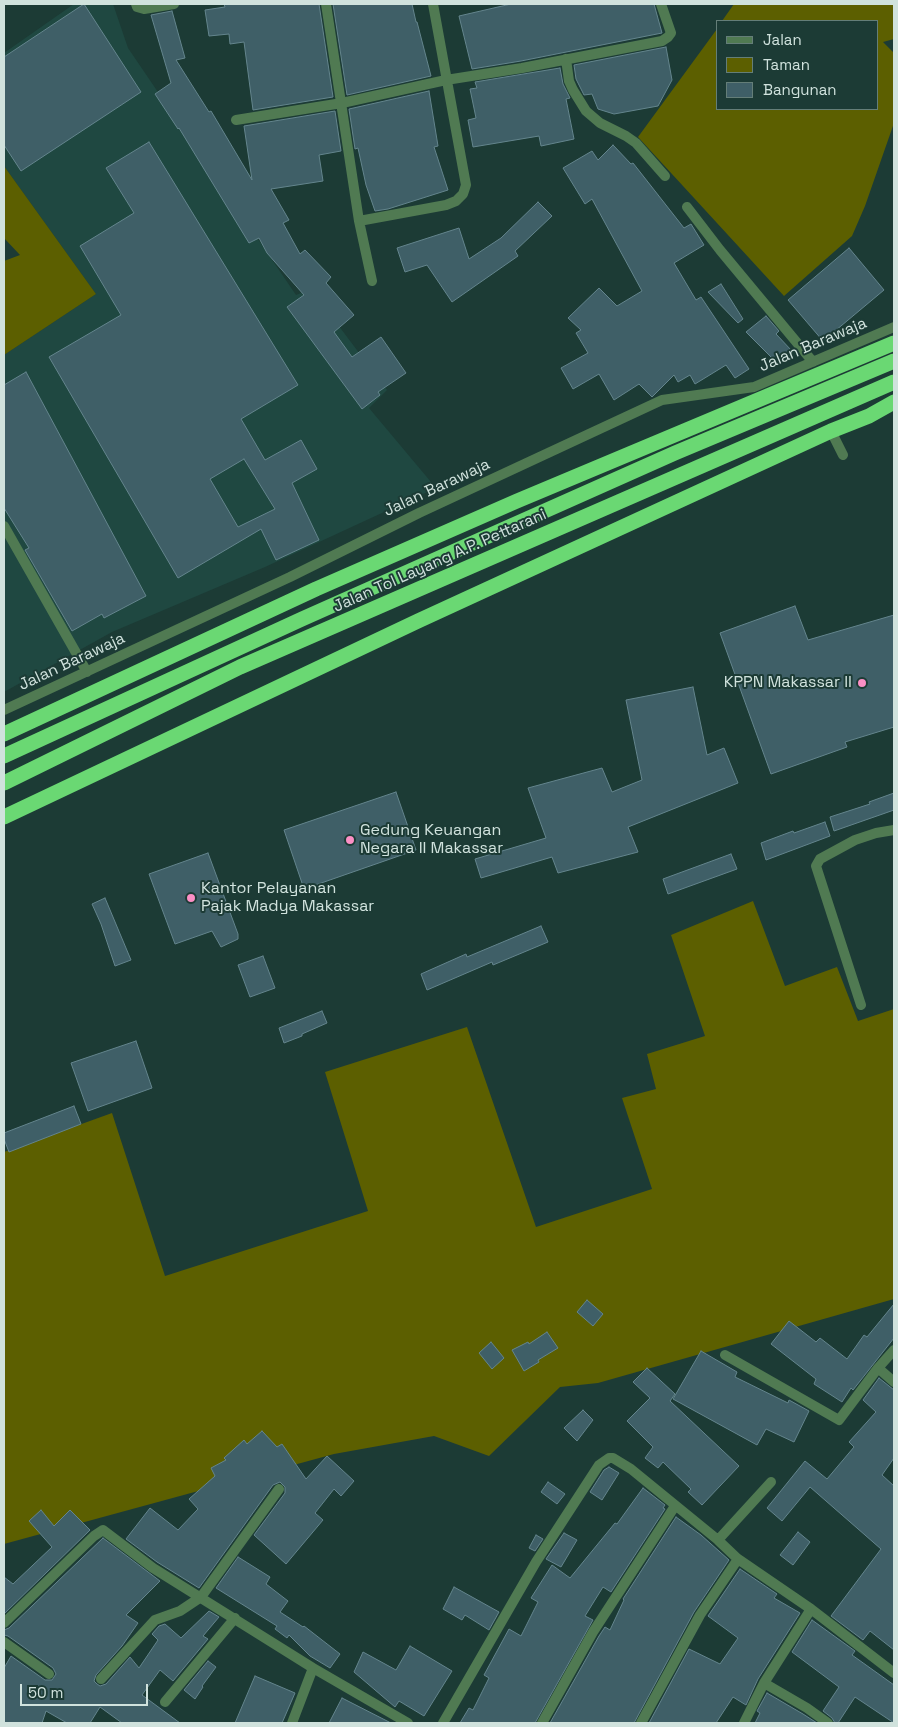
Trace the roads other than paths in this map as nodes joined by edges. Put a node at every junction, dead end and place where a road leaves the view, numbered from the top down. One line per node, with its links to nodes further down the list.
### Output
1 (136, 4): 2 (street)
2 (174, 4)
3 (326, 4): 8 (street)
4 (433, 4): 7 (street)
5 (661, 4): 6 (street)
6 (566, 59): 7 (street); 10 (street)
7 (446, 80): 8 (street); 12 (street)
8 (342, 103): 9 (street); 12 (street)
9 (236, 120)
10 (665, 176)
11 (687, 207): 17 (street)
12 (359, 221): 13 (street)
13 (372, 281)
14 (894, 327): 17 (street, Jalan Barawaja)
15 (889, 345): 27 (highway)
16 (894, 361): 28 (highway, Jalan Tol Layang A.P. Pettarani)
17 (813, 362): 25 (street, Jalan Barawaja)
18 (894, 382): 29 (highway, Jalan Tol Layang A.P. Pettarani)
19 (894, 402): 21 (highway)
20 (894, 415): 21 (highway)
21 (869, 416): 22 (highway)
22 (831, 431): 23 (street); 30 (highway)
23 (843, 455)
24 (4, 526): 25 (street)
25 (87, 672): 26 (street, Jalan Barawaja)
26 (4, 710)
27 (4, 734)
28 (4, 756)
29 (4, 783)
30 (4, 817)
31 (894, 830): 32 (street)
32 (861, 1005)
33 (894, 1350): 35 (street)
34 (725, 1355): 35 (street)
35 (878, 1368): 36 (street)
36 (894, 1382)
37 (771, 1482): 40 (street)
38 (279, 1489): 42 (street)
39 (675, 1506): 40 (street); 55 (street); 56 (street)
40 (718, 1540): 41 (street)
41 (738, 1559): 43 (street); 57 (street)
42 (202, 1597): 44 (street); 45 (street); 50 (street)
43 (811, 1609): 48 (street); 51 (street)
44 (234, 1618): 47 (street); 52 (street)
45 (4, 1622)
46 (4, 1642): 49 (street)
47 (313, 1668): 53 (street); 54 (street)
48 (894, 1673)
49 (49, 1674)
50 (101, 1679)
51 (764, 1683): 58 (street); 59 (street)
52 (165, 1702)
53 (402, 1721)
54 (292, 1723)
55 (443, 1723)
56 (542, 1723)
57 (641, 1723)
58 (744, 1723)
59 (828, 1723)

